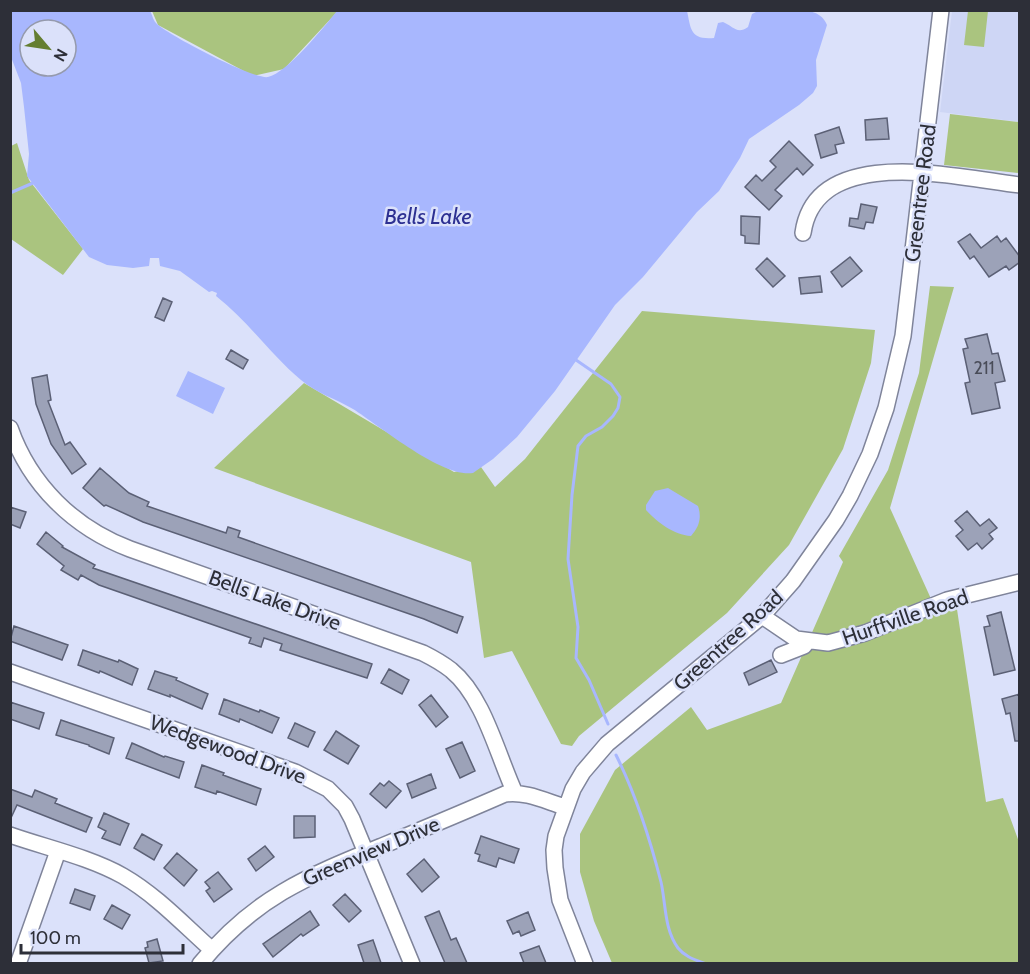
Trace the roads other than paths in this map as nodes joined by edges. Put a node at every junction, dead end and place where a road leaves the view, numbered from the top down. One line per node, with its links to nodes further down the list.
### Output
1 (941, 10): 2 (street, Greentree Road)
2 (922, 173): 3 (street); 4 (street); 8 (street, Greentree Road)
3 (1020, 185)
4 (803, 233)
5 (10, 428): 6 (street, Bells Lake Drive)
6 (16, 461): 12 (street, Bells Lake Drive)
7 (1020, 582): 9 (street, Hurffville Road)
8 (762, 615): 9 (street, Hurffville Road); 13 (street, Greentree Road)
9 (807, 642): 10 (street)
10 (781, 655)
11 (10, 672): 16 (street, Wedgewood Drive)
12 (515, 793): 13 (street); 16 (street, Greenview Drive)
13 (565, 807): 21 (street, Greentree Road)
14 (10, 835): 15 (street)
15 (58, 851): 17 (street); 18 (street)
16 (366, 852): 17 (street, Greenview Drive); 20 (street, Wedgewood Drive)
17 (211, 949): 19 (street, Greenview Drive)
18 (18, 963)
19 (200, 963)
20 (412, 963)
21 (585, 963)

